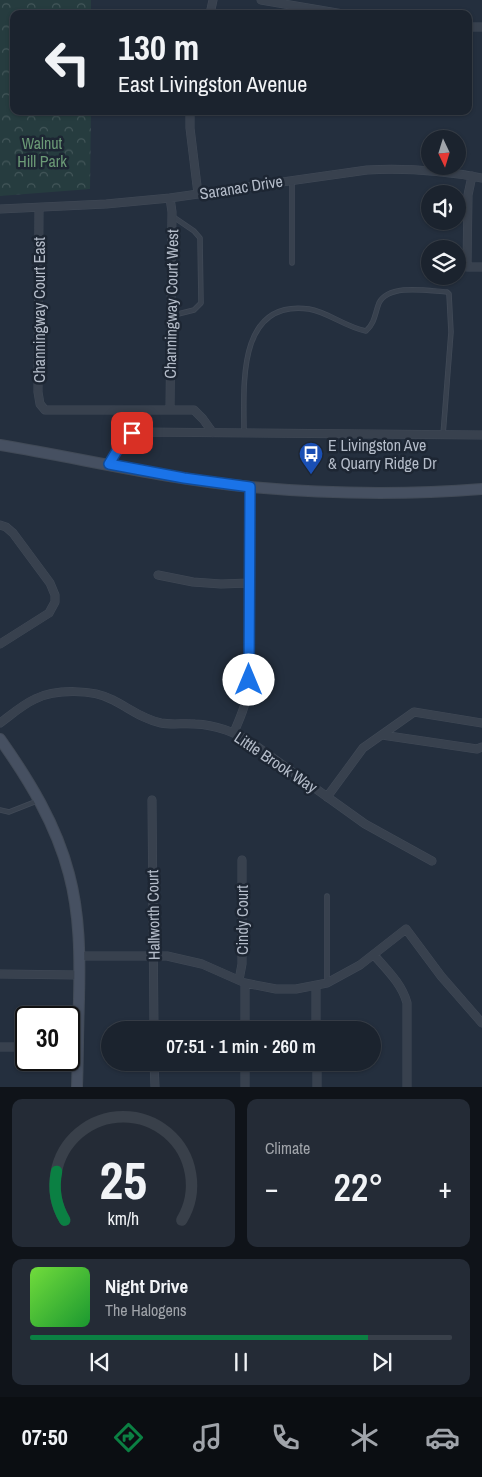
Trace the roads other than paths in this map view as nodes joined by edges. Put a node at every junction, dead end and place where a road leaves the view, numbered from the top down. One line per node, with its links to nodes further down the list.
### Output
1 (261, 0): 2 (street)
2 (320, 10)
3 (190, 115): 7 (street)
4 (472, 176): 5 (street, Saranac Drive); 6 (street, Saranac Drive); 13 (street)
5 (482, 178)
6 (292, 180): 7 (street, Saranac Drive); 12 (lane)
7 (198, 194): 8 (street, Saranac Drive)
8 (170, 198): 9 (street, Saranac Drive); 11 (street, Channingway Court West)
9 (39, 208): 10 (street, Saranac Drive); 15 (street, Channingway Court East)
10 (0, 209)
11 (172, 216): 14 (street, Channingway Court West); 14 (lane)
12 (292, 263)
13 (482, 267)
14 (170, 316): 15 (street, Channingway Court West)
15 (170, 410): 16 (street)
16 (213, 433): 17 (street); 21 (street)
17 (244, 434): 18 (street); 18 (lane)
18 (443, 435): 19 (street)
19 (482, 435)
20 (0, 445): 21 (main road)
21 (109, 464): 22 (main road)
22 (250, 487): 23 (main road); 26 (street)
23 (482, 489)
24 (0, 525): 27 (street)
25 (158, 575): 26 (street)
26 (249, 583): 30 (street)
27 (0, 644)
28 (0, 723): 30 (street, Little Brook Way)
29 (482, 723): 31 (street, Little Brook Way)
30 (234, 732): 34 (street, Little Brook Way)
31 (382, 735): 33 (street); 34 (street, Little Brook Way)
32 (0, 739): 35 (main road)
33 (482, 747)
34 (327, 797): 39 (street, Little Brook Way)
35 (39, 800): 37 (lane); 42 (main road)
36 (152, 800): 43 (street, Hallworth Court)
37 (0, 810)
38 (242, 860): 46 (street, Cindy Court)
39 (432, 861)
40 (327, 896): 47 (lane)
41 (374, 955): 47 (street); 53 (street); 64 (street)
42 (79, 956): 43 (street); 45 (main road)
43 (154, 956): 46 (street); 50 (street, Hallworth Court)
44 (0, 974): 45 (street)
45 (79, 975): 49 (main road)
46 (242, 982): 48 (street); 51 (street, Cindy Court)
47 (327, 983): 48 (street)
48 (316, 986): 52 (street)
49 (76, 1006)
50 (154, 1021)
51 (244, 1021)
52 (316, 1021)
53 (482, 1023)
54 (0, 1047): 55 (street)
55 (15, 1047)
56 (75, 1071): 60 (main road)
57 (154, 1071): 61 (street)
58 (246, 1071): 62 (street)
59 (317, 1071): 63 (street)
60 (77, 1087)
61 (155, 1087)
62 (246, 1087)
63 (317, 1087)
64 (407, 1087)

